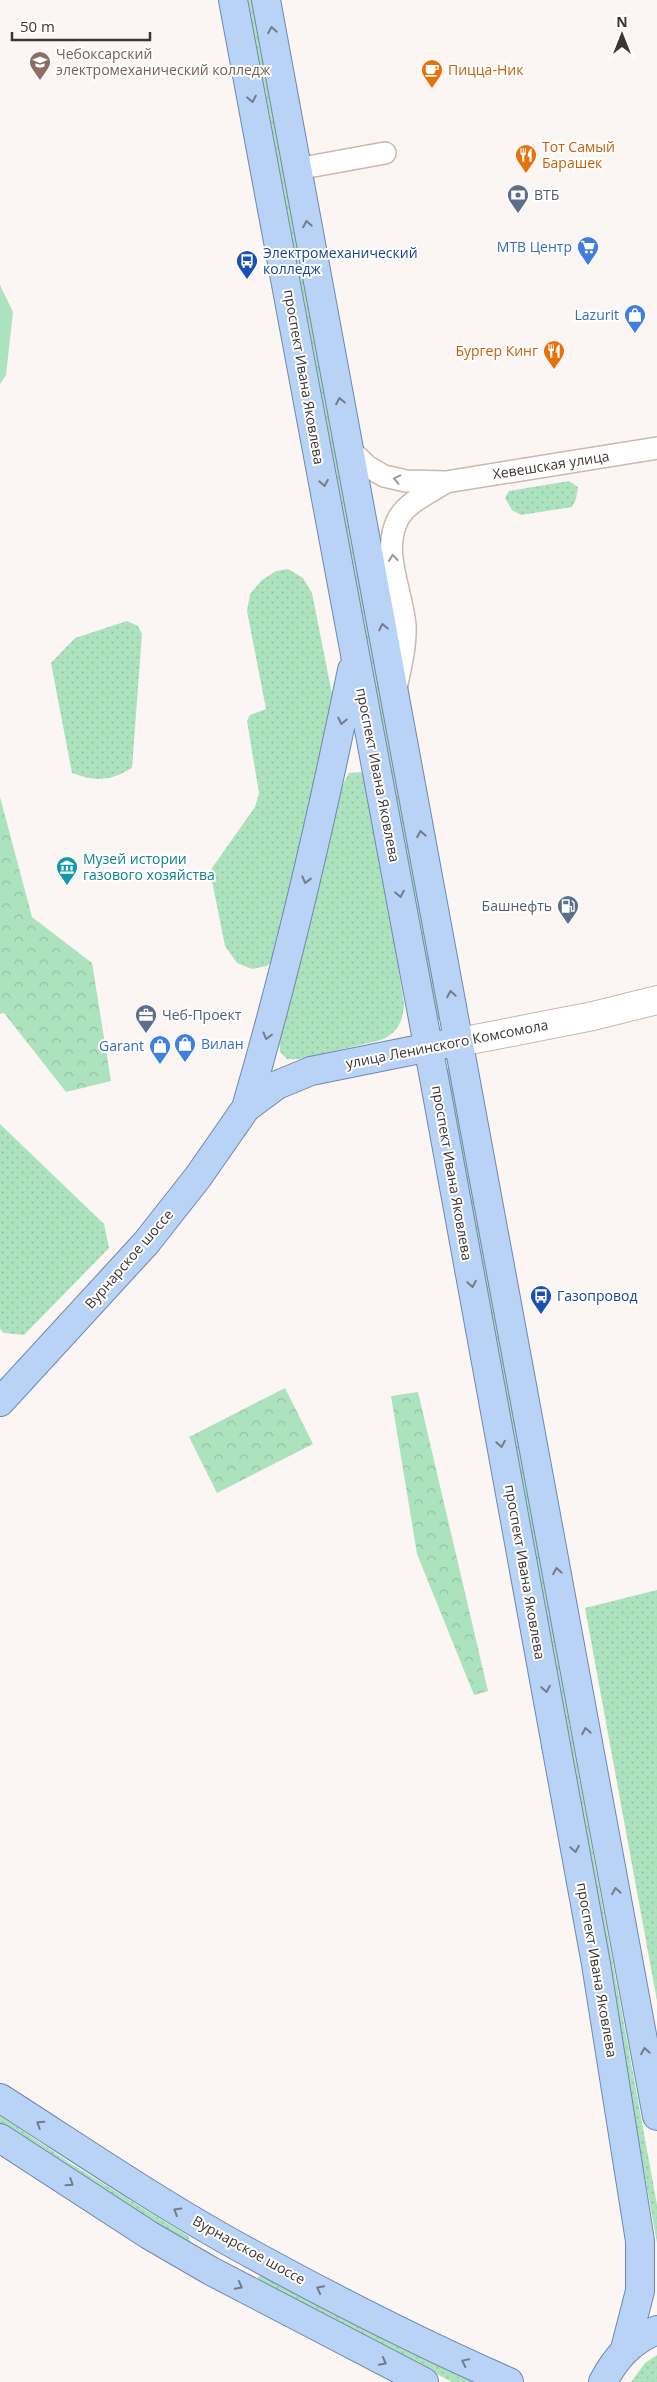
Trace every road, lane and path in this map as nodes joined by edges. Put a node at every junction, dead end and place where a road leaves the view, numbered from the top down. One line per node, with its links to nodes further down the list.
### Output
1 (233, 0): 8 (main road, проспект Ивана Яковлева, one-way to 8)
2 (266, 0): 4 (main road, one-way to 2)
3 (386, 153): 4 (street)
4 (297, 169): 6 (main road, one-way to 4)
5 (657, 448): 7 (street, Хевешская улица)
6 (349, 449): 7 (street, one-way to 6); 9 (main road, one-way to 6)
7 (446, 482): 9 (street, one-way to 7)
8 (355, 656): 12 (main road, проспект Ивана Яковлева, one-way to 12); 13 (main road, one-way to 13)
9 (395, 692): 11 (main road, one-way to 9)
10 (657, 1000): 11 (main road, улица Ленинского Комсомола)
11 (460, 1042): 12 (main road, улица Ленинского Комсомола); 16 (main road, one-way to 11)
12 (428, 1046): 13 (main road, улица Ленинского Комсомола); 21 (main road, проспект Ивана Яковлева, one-way to 21)
13 (246, 1108): 14 (main road, Вурнарское шоссе)
14 (0, 1402)
15 (0, 2098): 18 (main road, Вурнарское шоссе, one-way to 15)
16 (657, 2116)
17 (0, 2138): 19 (main road, one-way to 19)
18 (228, 2240): 19 (main road); 23 (main road, Вурнарское шоссе, one-way to 18)
19 (211, 2271): 22 (main road, one-way to 22)
20 (657, 2330): 21 (main road)
21 (625, 2348): 24 (main road)
22 (424, 2382)
23 (509, 2382)
24 (602, 2382)

